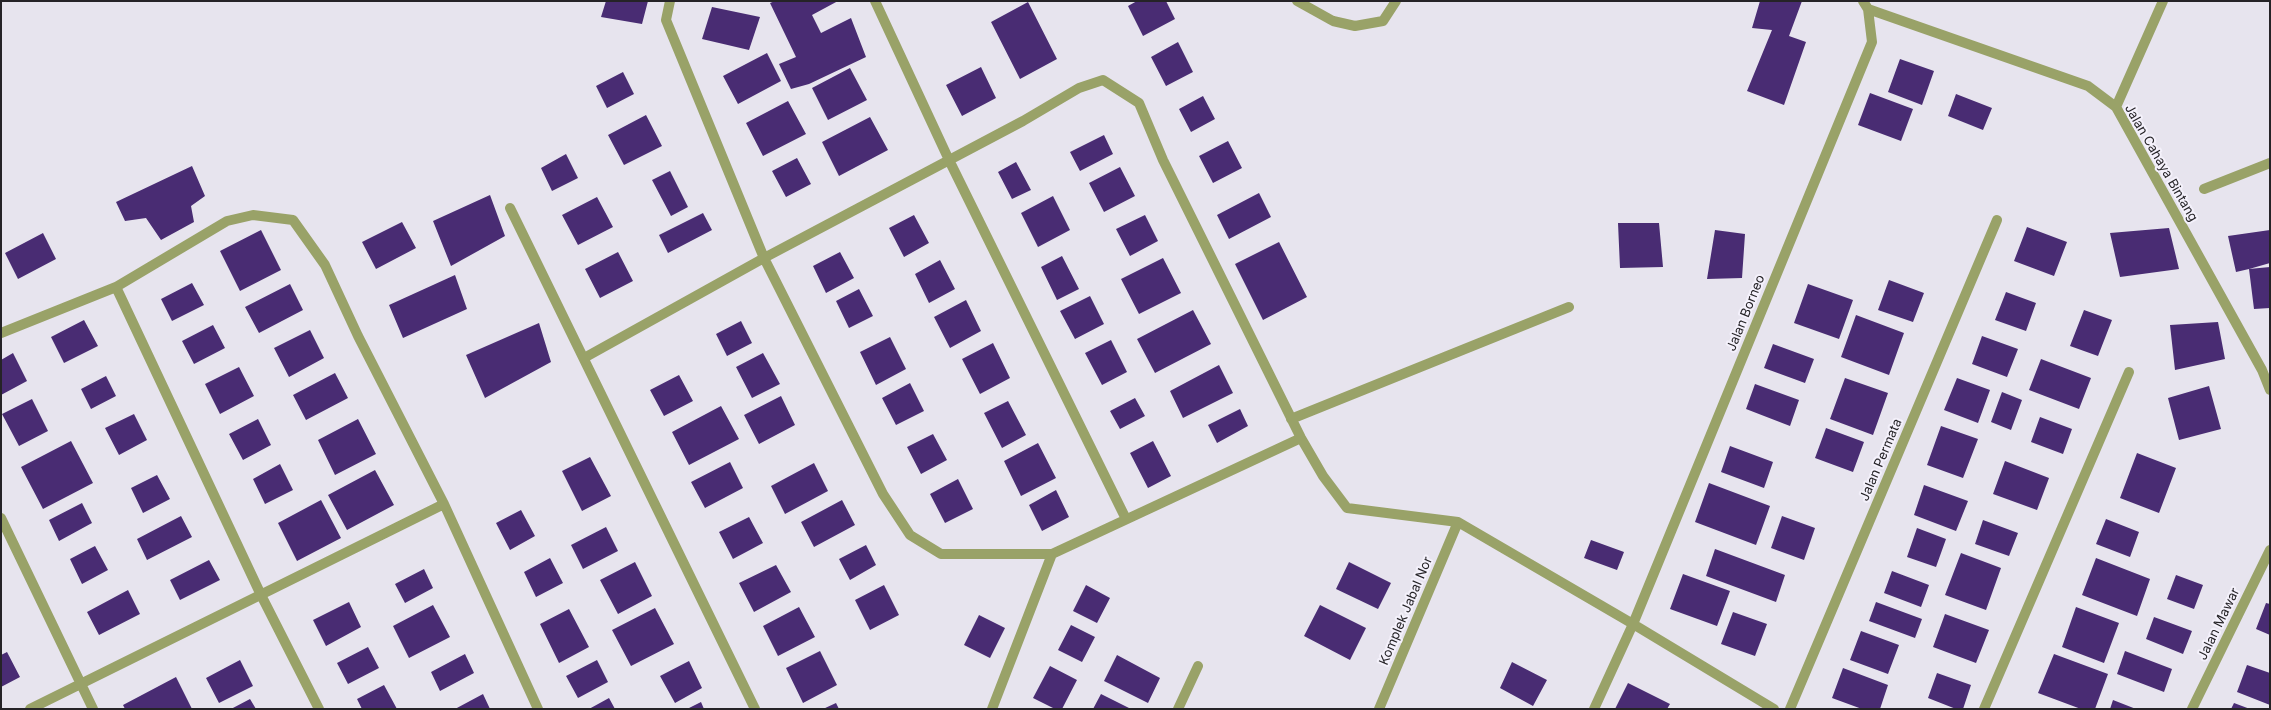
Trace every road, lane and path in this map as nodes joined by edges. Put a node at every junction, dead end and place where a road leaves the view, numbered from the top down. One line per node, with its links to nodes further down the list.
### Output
1 (670, 1): 13 (street)
2 (876, 1): 8 (street)
3 (1297, 1): 4 (street)
4 (1396, 1)
5 (2163, 1): 7 (street)
6 (1865, 5): 7 (street, Jalan Cahaya Bintang); 29 (street, Jalan Borneo)
7 (2116, 107): 19 (street, Jalan Cahaya Bintang)
8 (949, 160): 13 (street); 20 (street); 24 (street)
9 (2270, 163): 10 (street)
10 (2204, 189)
11 (510, 208): 17 (street)
12 (1997, 220): 42 (street, Jalan Permata)
13 (764, 258): 17 (street); 27 (street)
14 (116, 287): 16 (street); 22 (street); 28 (street)
15 (1569, 307): 20 (street)
16 (1, 332)
17 (584, 358): 36 (street)
18 (2129, 372): 43 (street)
19 (2270, 390)
20 (1291, 419): 21 (street)
21 (1301, 438): 24 (street); 25 (street)
22 (444, 504): 28 (street); 35 (street)
23 (1, 518): 31 (street)
24 (1126, 519): 27 (street)
25 (1458, 522): 29 (street); 39 (street, Komplek Jabal Nor)
26 (2270, 550): 44 (street, Jalan Mawar)
27 (1052, 554): 37 (street)
28 (261, 595): 31 (street); 34 (street)
29 (1633, 624): 40 (street, Jalan Borneo); 41 (street)
30 (1198, 666): 38 (street)
31 (82, 684): 32 (street); 33 (street)
32 (30, 709)
33 (93, 709)
34 (319, 709)
35 (538, 709)
36 (756, 709)
37 (992, 709)
38 (1178, 709)
39 (1379, 709)
40 (1594, 709)
41 (1774, 709)
42 (1790, 709)
43 (1984, 709)
44 (2192, 709)

